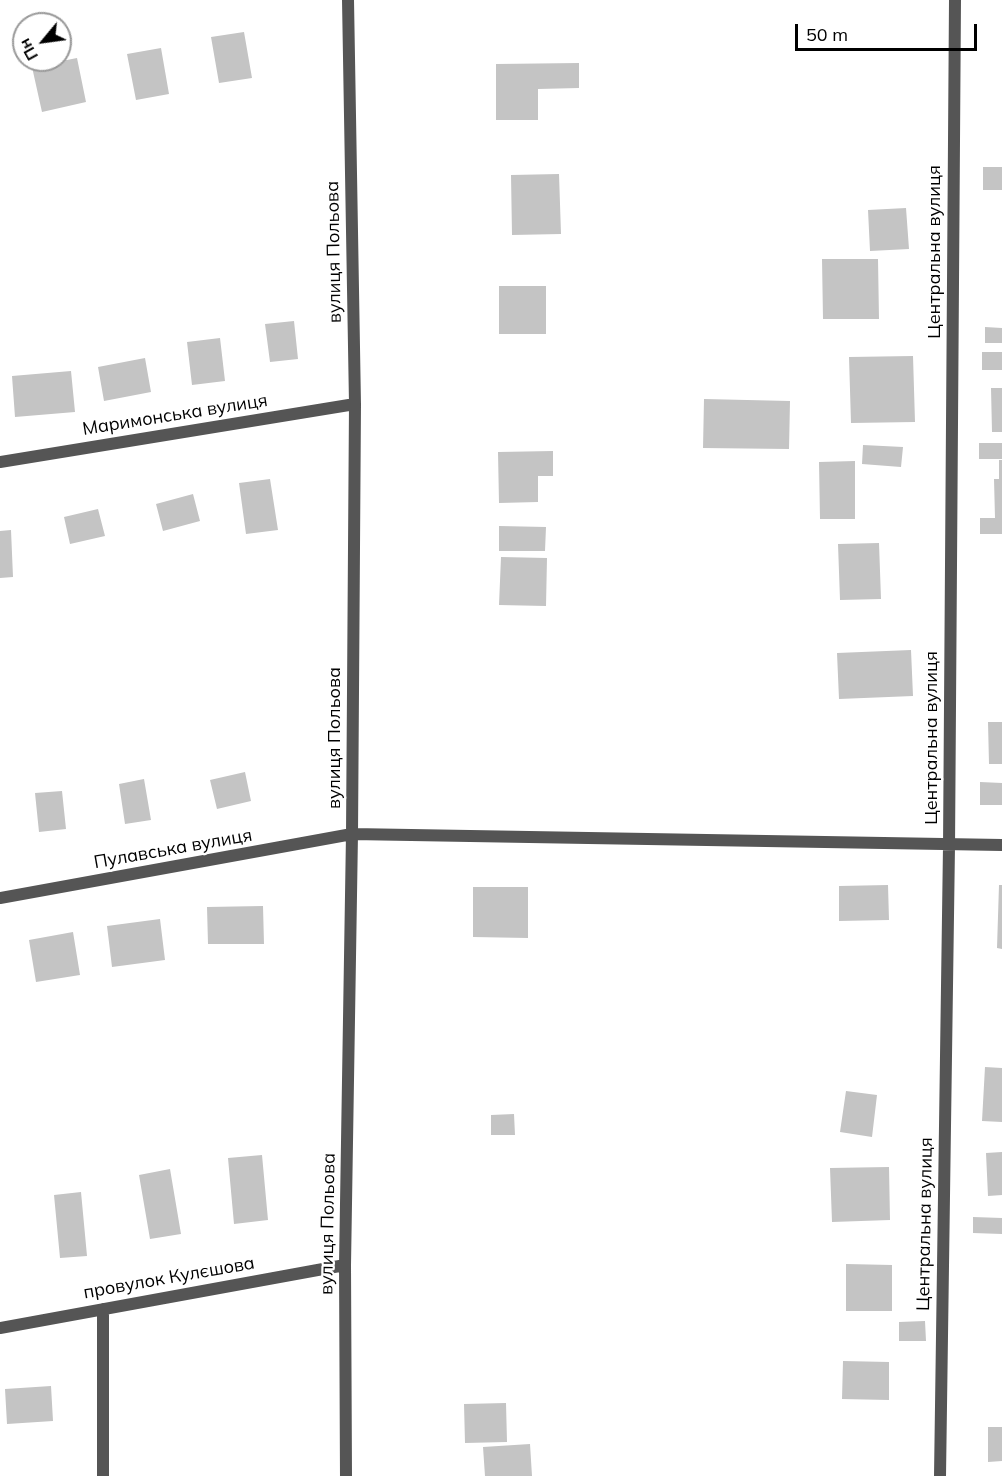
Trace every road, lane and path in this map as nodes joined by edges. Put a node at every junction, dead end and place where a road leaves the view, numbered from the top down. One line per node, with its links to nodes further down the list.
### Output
1 (348, 0): 3 (street, вулиця Польова)
2 (955, 0): 7 (street, Центральна вулиця)
3 (355, 404): 4 (street, Маримонська вулиця); 5 (street, вулиця Польова)
4 (0, 462)
5 (352, 834): 7 (street, Пулавська вулиця); 8 (street, Пулавська вулиця); 9 (street, вулиця Польова)
6 (1002, 845): 7 (street, Пулавська вулиця)
7 (949, 846): 14 (street, Центральна вулиця)
8 (0, 898)
9 (345, 1265): 10 (street, провулок Кулєшова); 13 (street, вулиця Польова)
10 (103, 1309): 11 (street, провулок Кулєшова); 12 (street)
11 (0, 1328)
12 (103, 1476)
13 (346, 1476)
14 (940, 1476)

